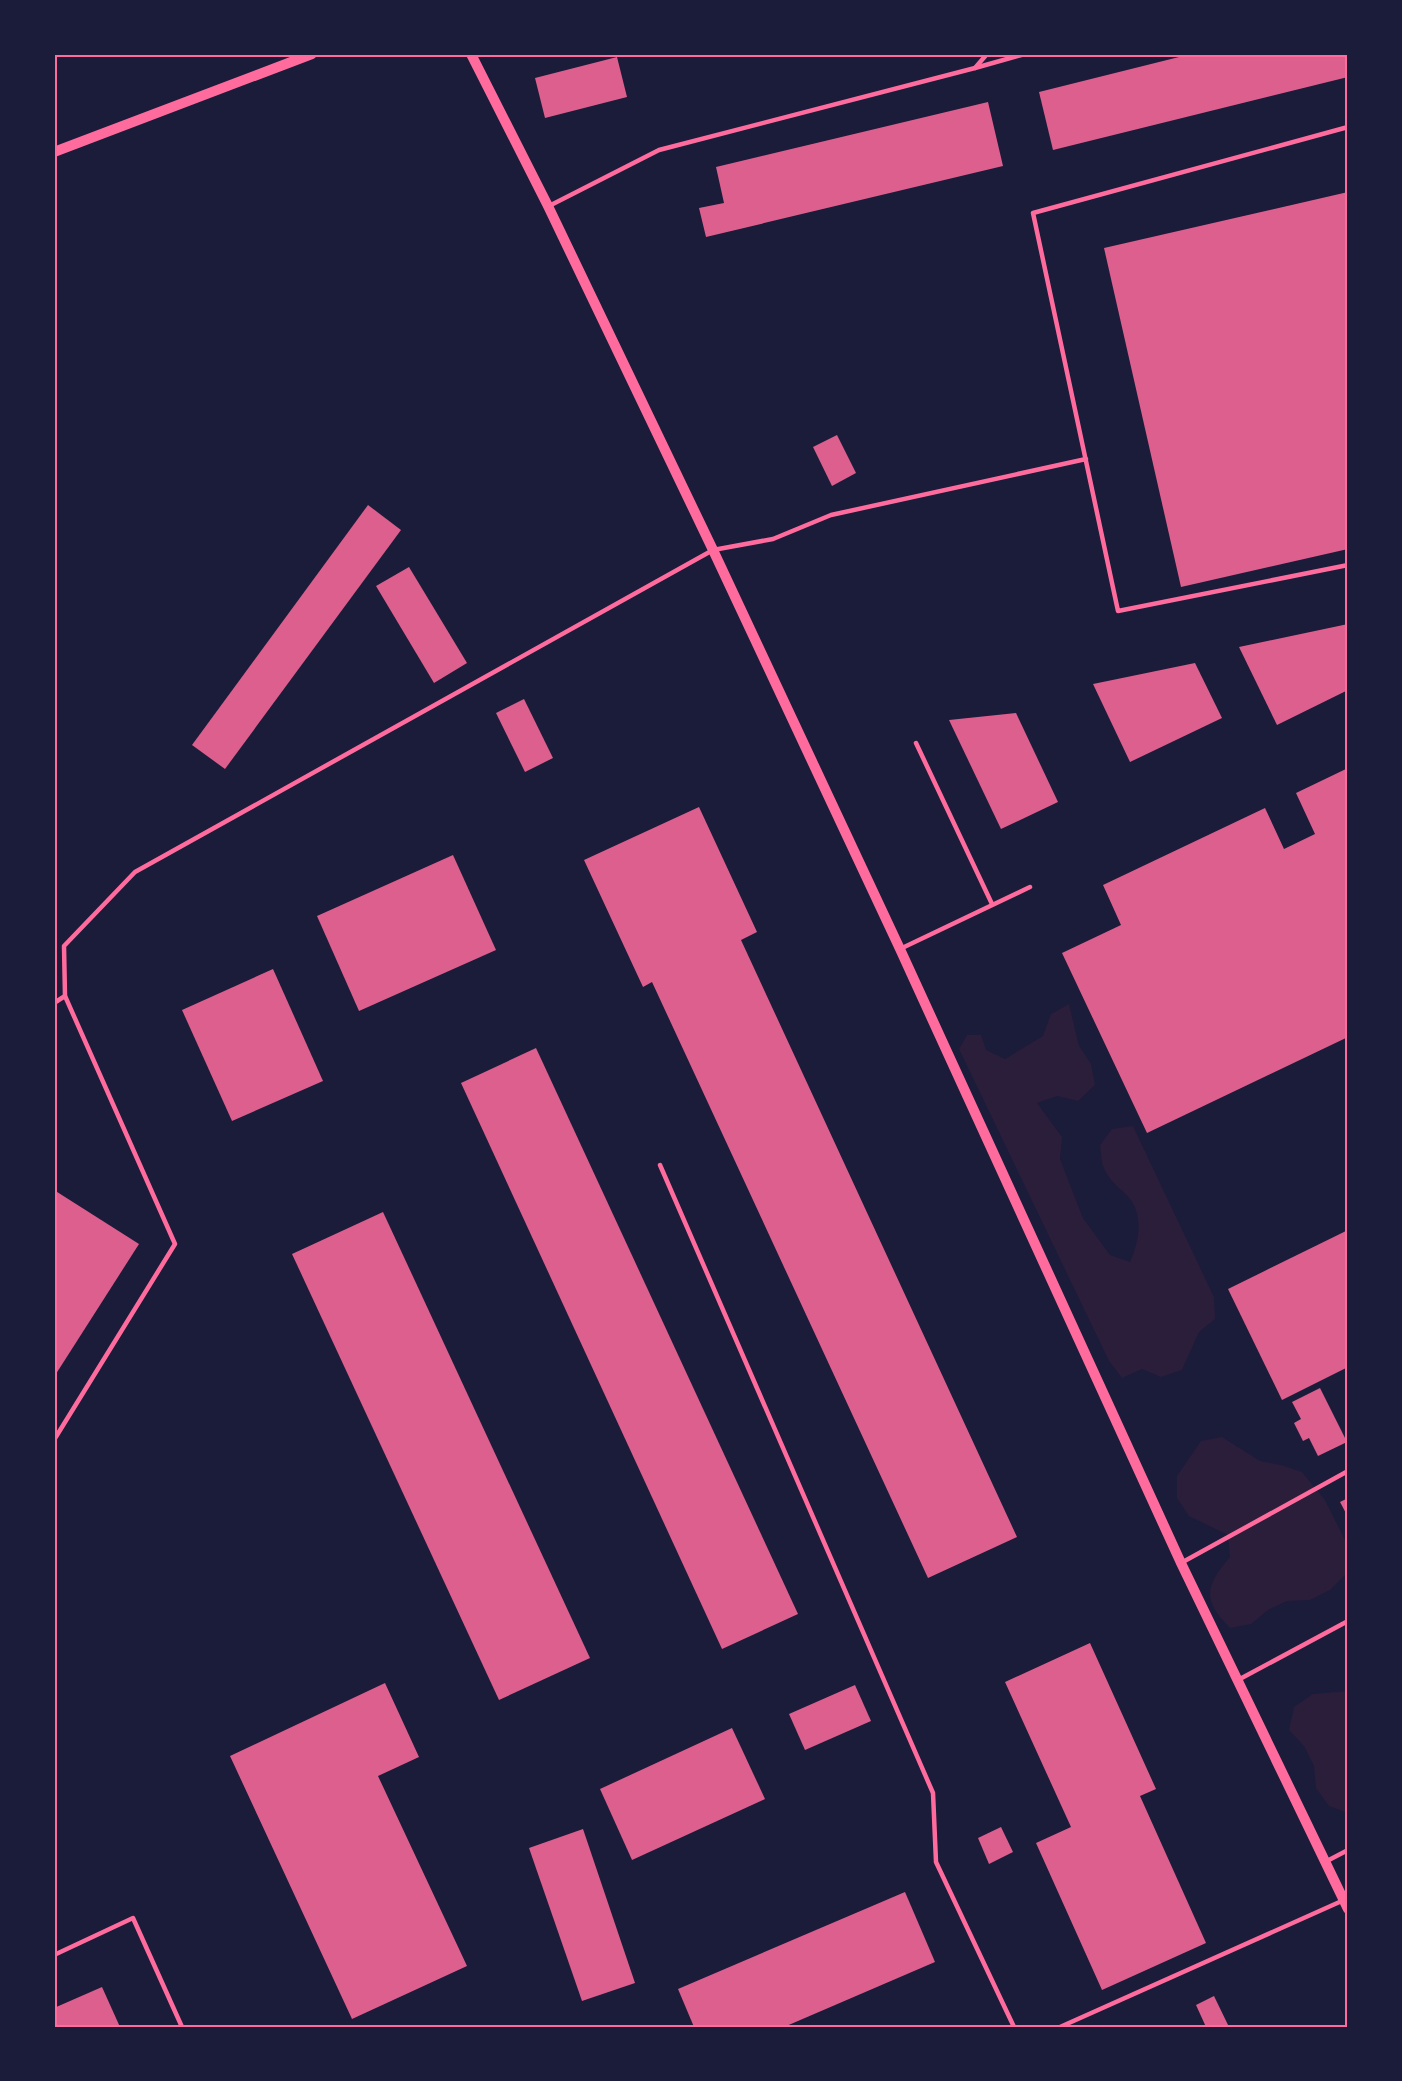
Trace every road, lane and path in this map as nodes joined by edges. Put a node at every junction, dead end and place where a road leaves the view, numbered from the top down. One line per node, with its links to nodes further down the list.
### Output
1 (312, 54): 7 (street)
2 (471, 54): 8 (street)
3 (987, 54): 5 (lane)
4 (1025, 54): 5 (lane)
5 (975, 68): 8 (lane)
6 (1348, 127): 9 (lane)
7 (54, 152)
8 (548, 206): 10 (street)
9 (1086, 459): 10 (lane); 11 (lane)
10 (712, 550): 15 (street); 16 (lane)
11 (1348, 565)
12 (916, 743): 14 (lane)
13 (1030, 887): 14 (lane)
14 (992, 904): 15 (lane)
15 (900, 949): 21 (street)
16 (65, 996): 17 (lane); 19 (lane)
17 (54, 1003)
18 (660, 1165): 29 (lane)
19 (54, 1440)
20 (1348, 1471): 21 (lane)
21 (1181, 1563): 23 (street)
22 (1348, 1621): 23 (lane)
23 (1238, 1680): 25 (street)
24 (1348, 1850): 25 (lane)
25 (1324, 1862): 26 (street)
26 (1346, 1904): 30 (lane)
27 (54, 1955): 28 (lane)
28 (182, 2027)
29 (1014, 2027)
30 (1060, 2027)

